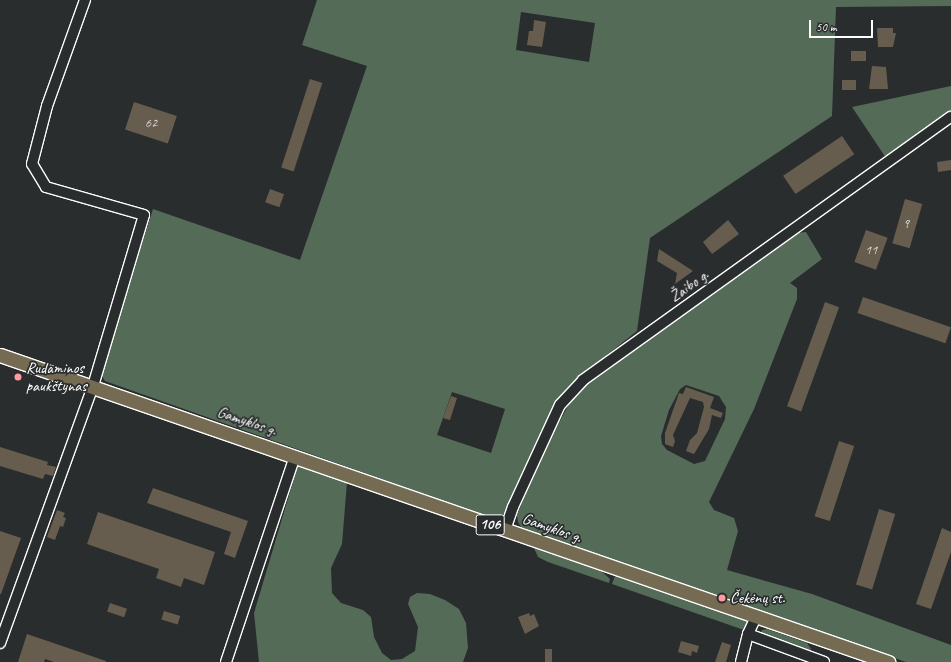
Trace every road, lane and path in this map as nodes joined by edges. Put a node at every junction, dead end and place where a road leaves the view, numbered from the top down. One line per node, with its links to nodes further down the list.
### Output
1 (85, 0): 4 (street)
2 (951, 117): 6 (street, Žaibo g.)
3 (0, 355): 4 (main road, 106)
4 (93, 386): 5 (main road, Gamyklos g. / 106); 9 (street)
5 (295, 456): 6 (main road, Gamyklos g. / 106); 10 (street)
6 (505, 530): 7 (main road, Gamyklos g. / 106)
7 (756, 617): 8 (street); 13 (main road, Gamyklos g. / 106)
8 (748, 634): 11 (street); 12 (street)
9 (0, 643)
10 (226, 662)
11 (741, 662)
12 (824, 662)
13 (888, 662)

